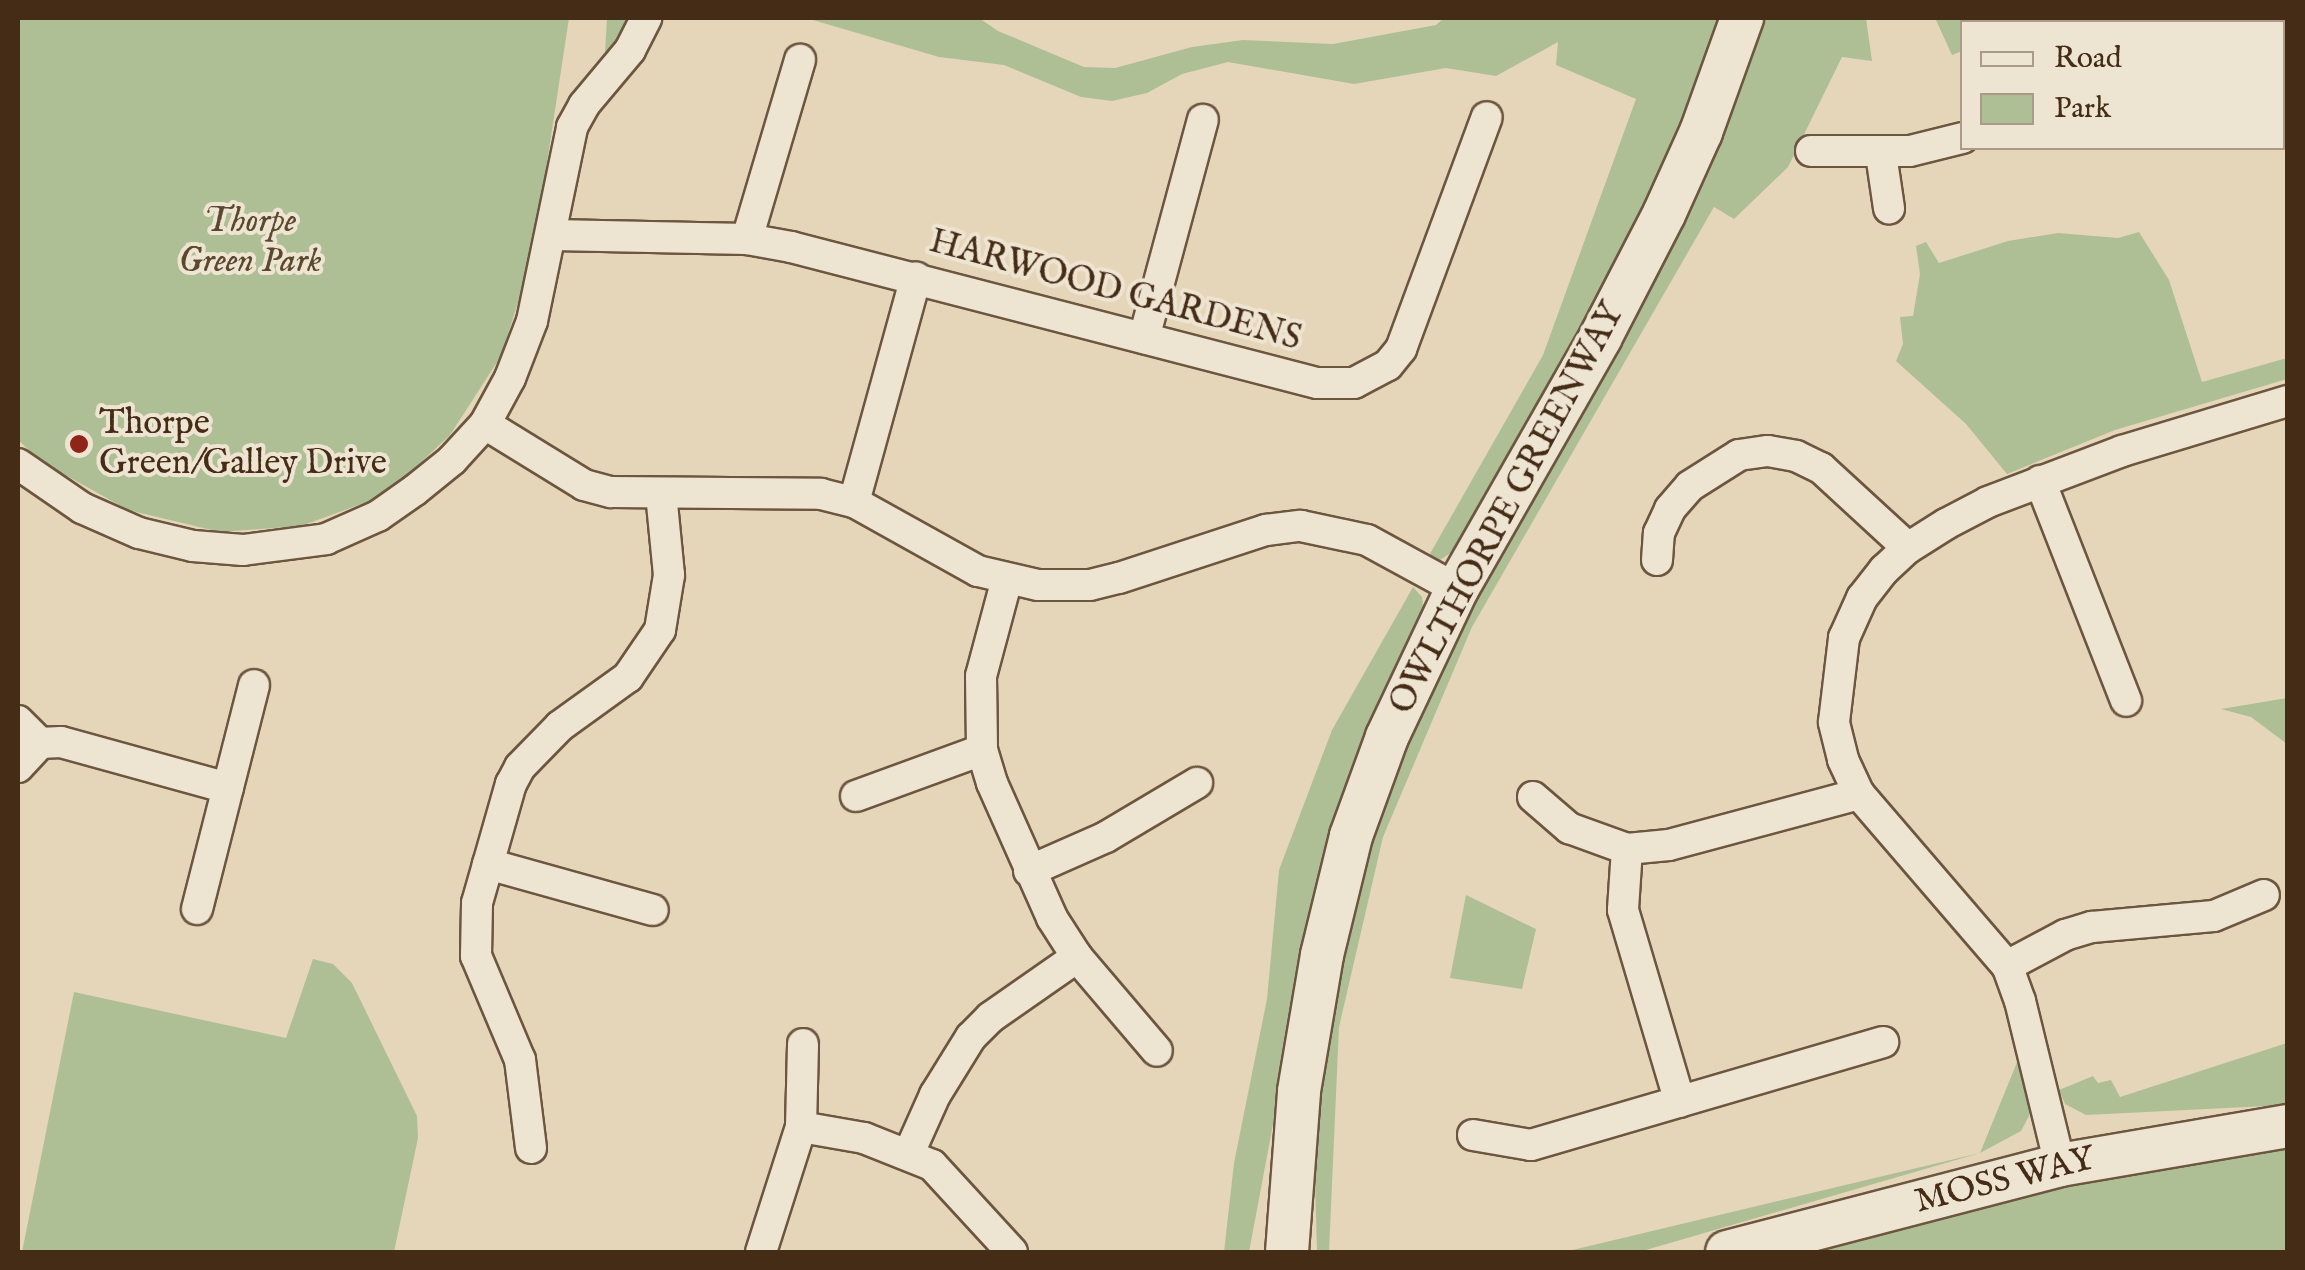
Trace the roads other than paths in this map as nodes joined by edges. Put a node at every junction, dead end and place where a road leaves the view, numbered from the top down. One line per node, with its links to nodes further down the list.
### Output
1 (646, 18): 10 (street)
2 (1742, 18): 23 (street, OWLTHORPE GREENWAY)
3 (800, 60): 11 (street)
4 (1486, 117): 13 (street, HARWOOD GARDENS)
5 (1204, 120): 13 (street)
6 (1960, 138): 8 (street)
7 (1811, 151): 8 (street)
8 (1881, 154): 9 (street)
9 (1889, 208)
10 (553, 235): 11 (street, HARWOOD GARDENS); 15 (street)
11 (748, 240): 12 (street, HARWOOD GARDENS)
12 (916, 277): 13 (street, HARWOOD GARDENS); 19 (street)
13 (1144, 338)
14 (2288, 401): 17 (street)
15 (485, 424): 16 (street); 18 (street)
16 (18, 464)
17 (2040, 481): 20 (street); 25 (street)
18 (661, 494): 19 (street); 36 (street)
19 (854, 502): 22 (street)
20 (1908, 548): 21 (street); 32 (street)
21 (1657, 560)
22 (1007, 580): 23 (street); 28 (street)
23 (1456, 590): 55 (street, OWLTHORPE GREENWAY)
24 (254, 686): 31 (street)
25 (2126, 701)
26 (18, 721): 27 (street)
27 (40, 743): 29 (street); 31 (street)
28 (982, 750): 33 (street); 37 (street)
29 (18, 767)
30 (1197, 784): 37 (street)
31 (228, 788): 39 (street)
32 (1859, 794): 35 (street); 42 (street)
33 (856, 796)
34 (1533, 797): 35 (street)
35 (1627, 849): 46 (street)
36 (488, 864): 40 (street); 50 (street)
37 (1030, 871): 41 (street)
38 (2264, 895): 42 (street)
39 (197, 909)
40 (652, 910)
41 (1077, 958): 45 (street); 51 (street)
42 (2007, 966): 52 (street)
43 (1884, 1042): 46 (street)
44 (803, 1044): 48 (street)
45 (1157, 1052)
46 (1680, 1102): 49 (street)
47 (2288, 1126): 52 (street, MOSS WAY)
48 (801, 1127): 51 (street); 53 (street)
49 (1472, 1135)
50 (531, 1148)
51 (908, 1152): 54 (street)
52 (2060, 1166): 56 (street, MOSS WAY)
53 (761, 1252)
54 (1012, 1252)
55 (1288, 1252)
56 (1726, 1252)

